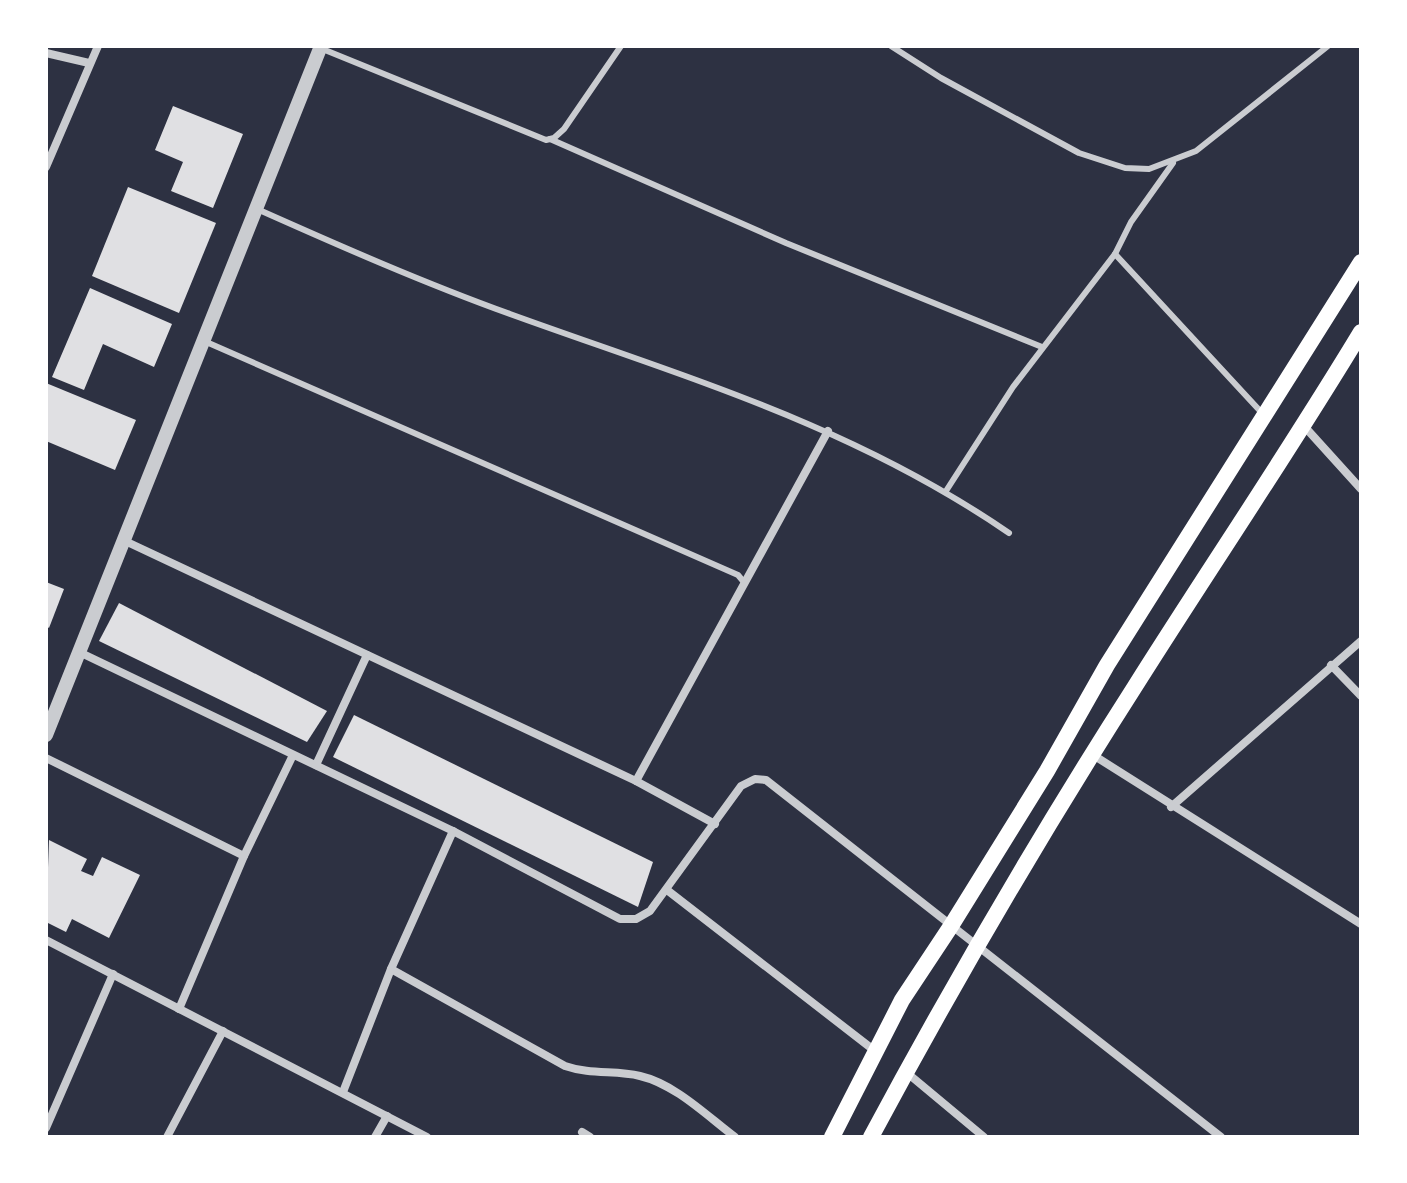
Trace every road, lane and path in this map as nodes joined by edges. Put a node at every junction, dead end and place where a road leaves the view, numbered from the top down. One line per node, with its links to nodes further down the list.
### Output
1 (98, 46): 7 (street)
2 (621, 46): 8 (lane)
3 (891, 46): 9 (lane)
4 (1328, 46): 9 (lane)
5 (320, 47): 8 (lane); 11 (street)
6 (46, 53): 7 (street)
7 (89, 63): 10 (street)
8 (550, 139): 16 (lane)
9 (1173, 163): 12 (lane)
10 (46, 167)
11 (257, 209): 15 (street); 19 (lane)
12 (1115, 254): 16 (lane); 17 (lane)
13 (1361, 262): 17 (main road)
14 (1361, 332): 18 (main road)
15 (204, 341): 23 (street); 24 (lane)
16 (1042, 347): 21 (lane)
17 (1265, 416): 42 (main road)
18 (1304, 426): 20 (street); 32 (main road)
19 (828, 431): 21 (lane); 24 (street)
20 (1361, 489)
21 (946, 491): 22 (lane)
22 (1009, 533)
23 (125, 541): 26 (street); 27 (street)
24 (743, 581): 35 (street)
25 (1361, 641): 28 (street)
26 (79, 652): 30 (street); 31 (street)
27 (367, 655): 34 (street); 35 (street)
28 (1331, 665): 29 (street); 36 (street)
29 (1361, 696)
30 (46, 735)
31 (293, 755): 34 (street); 39 (street)
32 (1093, 755): 36 (street); 44 (main road)
33 (46, 758): 39 (street)
34 (316, 765): 38 (street)
35 (636, 781): 37 (street)
36 (1171, 807): 41 (street)
37 (715, 824): 40 (street); 42 (street)
38 (453, 831): 40 (street); 45 (street)
39 (244, 856): 47 (street)
40 (667, 890): 49 (street)
41 (1361, 924)
42 (951, 926): 44 (street); 49 (main road)
43 (46, 940): 46 (street)
44 (976, 945): 50 (main road); 61 (street)
45 (391, 969): 51 (street); 57 (street)
46 (113, 974): 47 (street); 53 (street)
47 (179, 1009): 48 (street)
48 (223, 1031): 51 (street); 54 (street)
49 (875, 1051): 58 (main road)
50 (906, 1072): 59 (main road); 60 (street)
51 (343, 1092): 52 (street)
52 (387, 1116): 55 (street); 56 (street)
53 (46, 1128)
54 (167, 1137)
55 (375, 1137)
56 (427, 1137)
57 (735, 1137)
58 (832, 1137)
59 (871, 1137)
60 (984, 1137)
61 (1221, 1137)

